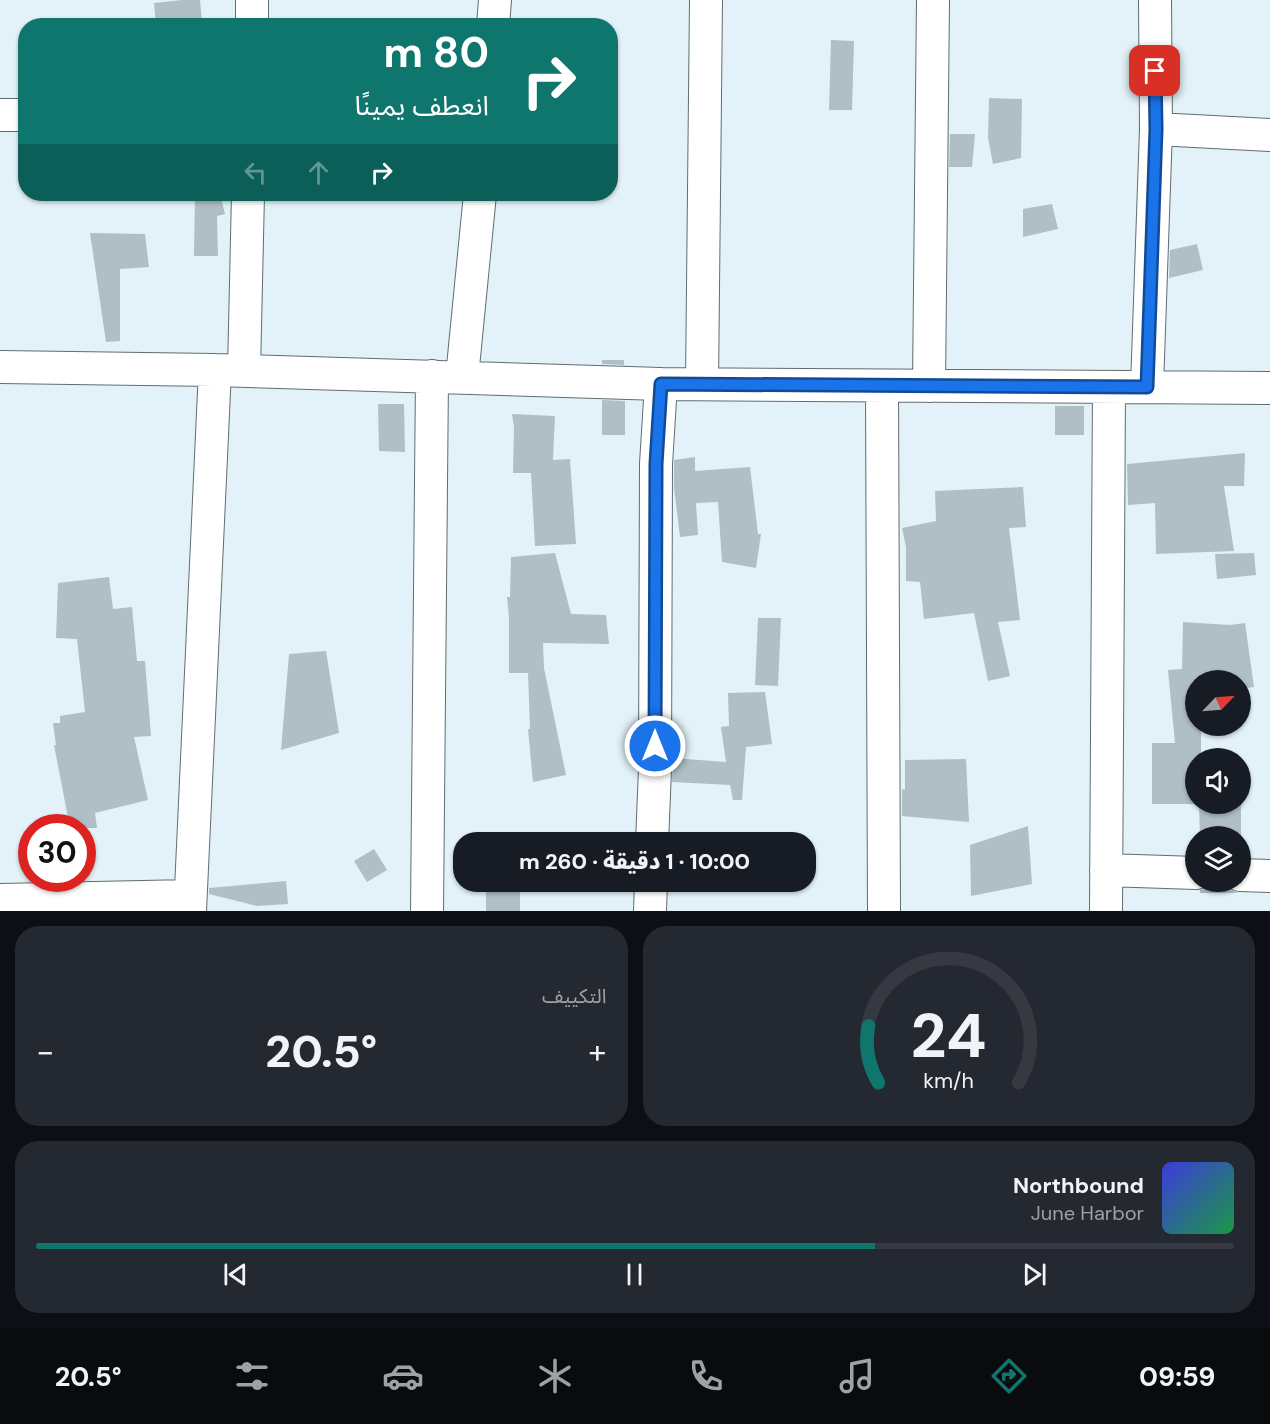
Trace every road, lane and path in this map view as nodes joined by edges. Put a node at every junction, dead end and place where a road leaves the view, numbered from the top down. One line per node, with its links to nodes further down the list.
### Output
1 (252, 0): 6 (street)
2 (495, 0): 7 (street)
3 (706, 0): 18 (street)
4 (933, 0): 20 (street)
5 (1155, 0): 10 (street)
6 (252, 18)
7 (494, 18)
8 (0, 115): 9 (street)
9 (18, 115)
10 (1156, 129): 11 (street); 22 (street)
11 (1270, 135)
12 (247, 201): 15 (street)
13 (479, 201): 16 (street)
14 (0, 367): 15 (street)
15 (230, 370): 16 (street); 31 (street)
16 (447, 377): 17 (street); 32 (street)
17 (661, 384): 18 (street); 24 (street)
18 (702, 384): 19 (street)
19 (882, 386): 20 (street); 34 (street)
20 (929, 386): 21 (street)
21 (1108, 387): 22 (street); 25 (street)
22 (1147, 387): 23 (street)
23 (1270, 388)
24 (652, 832)
25 (1106, 870): 26 (street); 35 (street)
26 (1185, 873)
27 (1251, 875): 28 (street)
28 (1270, 876)
29 (651, 892): 33 (street)
30 (0, 900): 31 (street)
31 (190, 904)
32 (427, 911)
33 (650, 911)
34 (884, 911)
35 (1106, 911)

